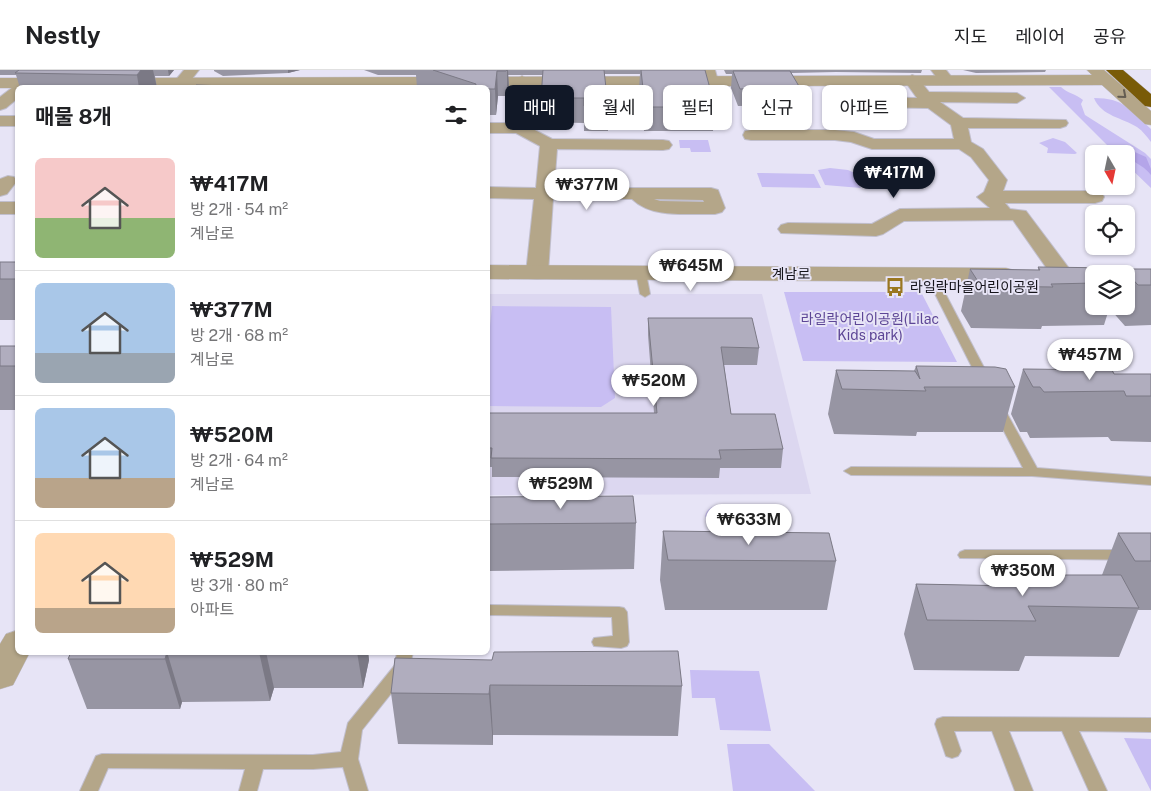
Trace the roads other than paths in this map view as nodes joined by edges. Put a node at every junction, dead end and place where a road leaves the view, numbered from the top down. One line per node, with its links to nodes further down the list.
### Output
1 (1137, 70): 9 (highway)
2 (1105, 73): 4 (street); 21 (highway); 23 (street, one-way to 23)
3 (710, 75): 8 (street); 10 (street)
4 (942, 75): 8 (street)
5 (187, 76): 7 (street); 13 (street)
6 (467, 76): 7 (street); 10 (street)
7 (327, 80)
8 (912, 80): 19 (street)
9 (1151, 81)
10 (522, 82): 15 (street)
11 (0, 83): 16 (street)
12 (74, 83): 14 (street)
13 (104, 83)
14 (48, 85)
15 (522, 85)
16 (15, 86)
17 (15, 92): 22 (street)
18 (1017, 98): 19 (street)
19 (928, 100): 20 (street); 26 (street)
20 (907, 101)
21 (1151, 102)
22 (0, 105)
23 (1151, 120)
24 (0, 121): 25 (street)
25 (15, 121)
26 (959, 123): 27 (street); 33 (street)
27 (1060, 123)
28 (490, 128): 29 (street)
29 (505, 128)
30 (522, 130): 32 (street)
31 (750, 135): 33 (street)
32 (549, 144): 34 (street); 36 (street)
33 (962, 144): 38 (street)
34 (663, 145)
35 (490, 194): 36 (street)
36 (544, 194): 37 (street); 47 (street)
37 (637, 194)
38 (991, 197): 39 (street); 43 (street); 44 (street)
39 (1092, 205)
40 (1085, 206): 44 (street)
41 (0, 208): 42 (street)
42 (15, 208)
43 (920, 215): 44 (street); 45 (street)
44 (1012, 215): 49 (street)
45 (788, 229)
46 (490, 272): 47 (street, 계남로)
47 (537, 272): 48 (street, 계남로)
48 (930, 274): 49 (street, 계남로); 52 (lane)
49 (1063, 275): 50 (street, 계남로)
50 (1085, 275)
51 (851, 471): 52 (lane)
52 (1032, 472): 53 (lane)
53 (1151, 481)
54 (964, 555): 55 (lane)
55 (1151, 555)
56 (490, 610): 57 (lane)
57 (600, 642)
58 (15, 648): 60 (street)
59 (405, 655): 65 (lane)
60 (0, 675)
61 (998, 724): 62 (lane); 64 (lane); 70 (lane)
62 (1068, 725): 63 (lane); 71 (lane)
63 (1151, 725)
64 (952, 751)
65 (349, 759): 66 (lane); 69 (lane)
66 (256, 762): 67 (lane); 68 (lane)
67 (89, 791)
68 (248, 791)
69 (359, 791)
70 (1024, 791)
71 (1098, 791)

